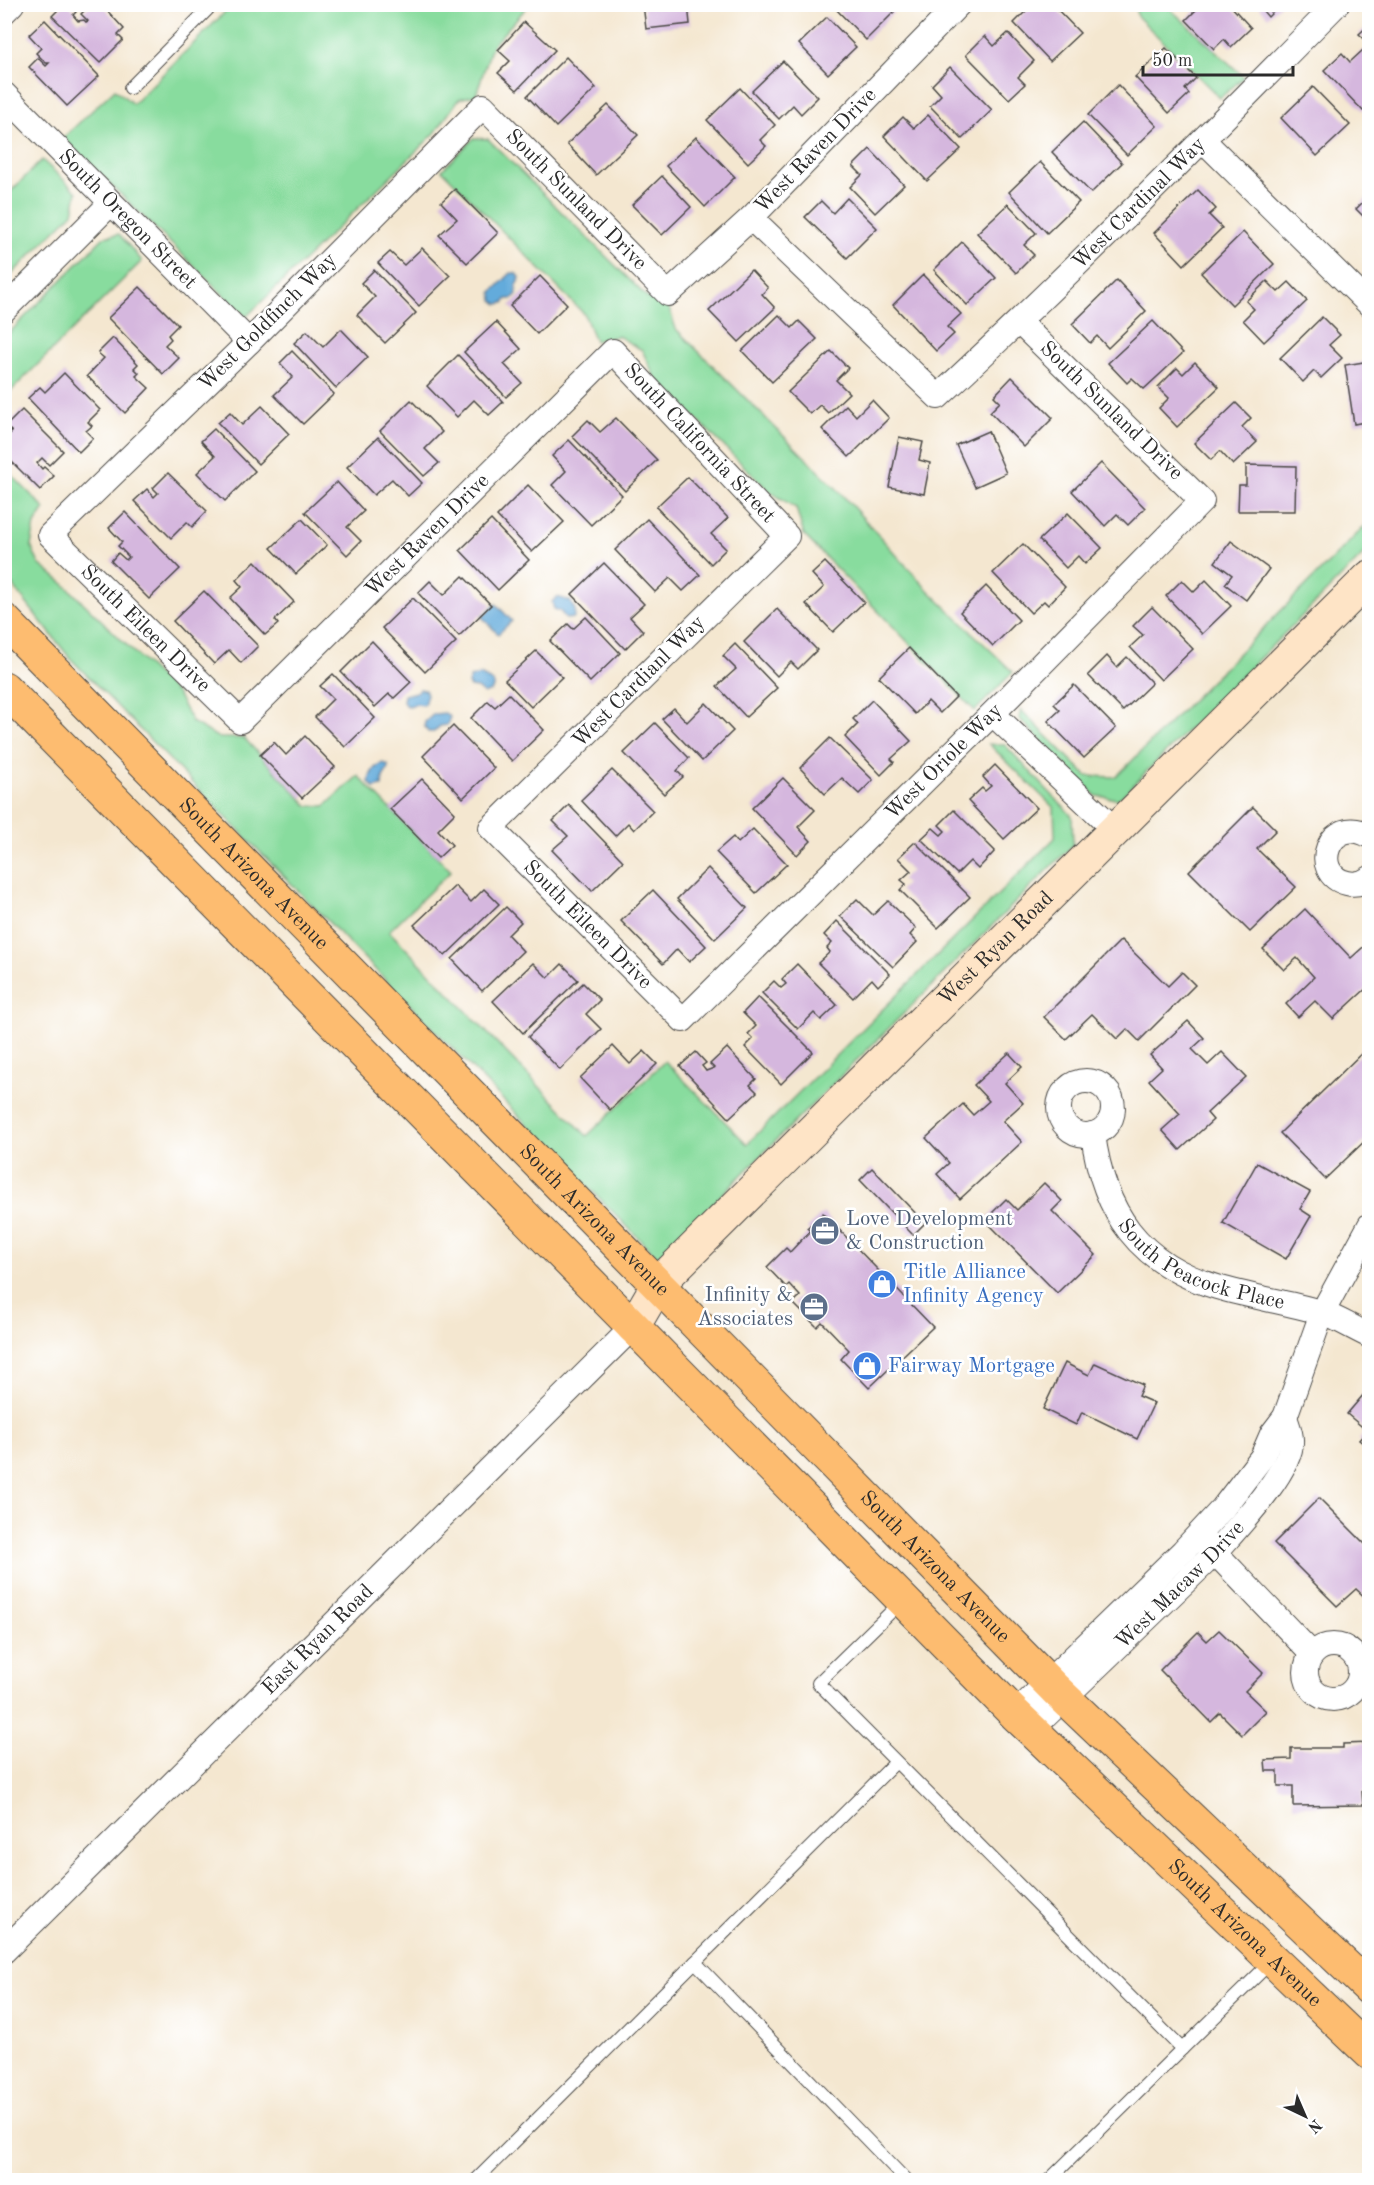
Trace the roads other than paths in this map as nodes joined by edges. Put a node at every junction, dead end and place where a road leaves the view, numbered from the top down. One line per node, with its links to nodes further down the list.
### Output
1 (12, 4): 5 (street)
2 (213, 4): 6 (lane)
3 (959, 4): 11 (street, West Raven Drive)
4 (1337, 4): 9 (street, West Cardinal Way)
5 (4, 12)
6 (130, 88)
7 (4, 94): 10 (street, South Oregon Street)
8 (483, 106): 12 (street, South Sunland Drive); 16 (street, West Goldfinch Way)
9 (1203, 140): 13 (street); 15 (street, West Cardinal Way)
10 (111, 203): 14 (street); 16 (street, South Oregon Street)
11 (751, 218): 12 (street, West Raven Drive); 15 (street, West Cardinal Way)
12 (668, 294)
13 (1370, 305)
14 (4, 310)
15 (1019, 322): 18 (street, South Sunland Drive)
16 (249, 342): 19 (street, West Goldfinch Way)
17 (613, 351): 20 (street, South California Street); 25 (street, West Raven Drive)
18 (1202, 501): 24 (street, West Oriole Way)
19 (50, 535): 25 (street, South Eileen Drive)
20 (787, 536): 26 (street, West Cardianl Way)
21 (1370, 577): 27 (street, West Ryan Road)
22 (4, 620): 33 (main road, South Arizona Avenue)
23 (4, 688): 35 (main road, South Arizona Avenue)
24 (993, 714): 27 (street); 30 (street, West Oriole Way)
25 (240, 721)
26 (491, 828): 30 (street, South Eileen Drive)
27 (1114, 829): 33 (street, West Ryan Road)
28 (1370, 836): 29 (street)
29 (1370, 878)
30 (683, 1020)
31 (1093, 1134): 34 (street, South Peacock Place)
32 (1370, 1225): 34 (street, West Macaw Drive)
33 (658, 1284): 35 (street, West Ryan Road); 43 (main road, South Arizona Avenue)
34 (1322, 1313): 36 (street, South Peacock Place); 37 (street, West Macaw Drive)
35 (633, 1327): 40 (main road, South Arizona Avenue); 46 (street, East Ryan Road)
36 (1370, 1336)
37 (1286, 1417): 38 (street, West Macaw Drive); 39 (street, West Macaw Drive)
38 (1199, 1534): 39 (street); 41 (street, West Macaw Drive)
39 (1215, 1553): 41 (street, West Macaw Drive); 42 (street)
40 (903, 1600): 44 (main road, South Arizona Avenue); 45 (lane)
41 (1128, 1621): 43 (street, West Macaw Drive)
42 (1312, 1654)
43 (1056, 1690): 44 (street, West Macaw Drive); 49 (main road, South Arizona Avenue)
44 (1023, 1722): 47 (main road, South Arizona Avenue)
45 (896, 1762): 48 (lane); 50 (lane)
46 (4, 1952)
47 (1272, 1961): 50 (lane); 51 (main road, South Arizona Avenue)
48 (695, 1962): 52 (lane); 53 (lane)
49 (1370, 1989)
50 (1182, 2049): 54 (lane)
51 (1370, 2054)
52 (476, 2181)
53 (906, 2181)
54 (1049, 2181)

